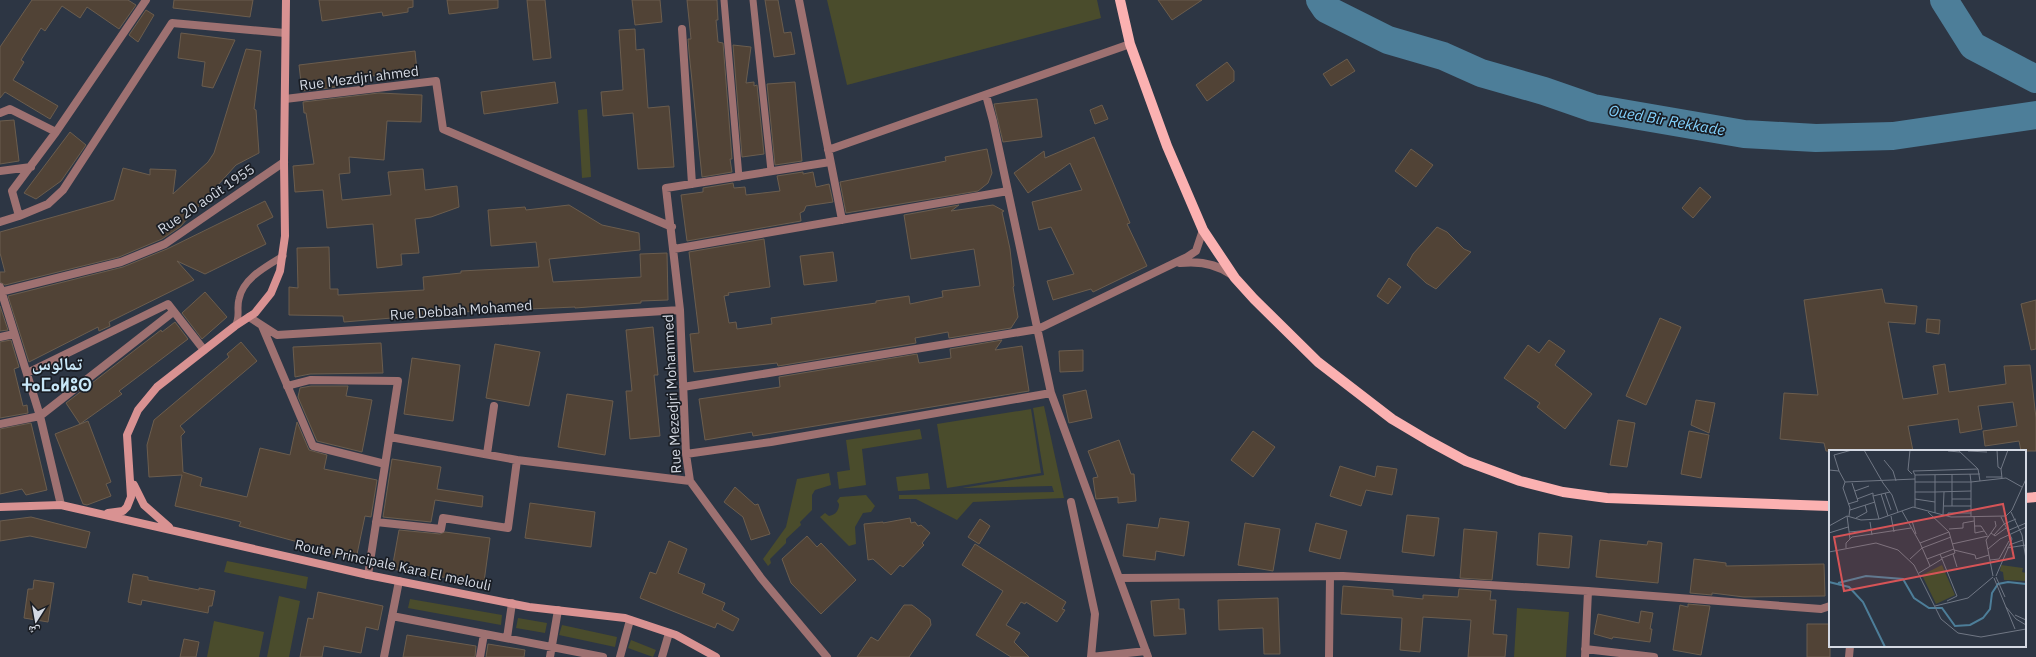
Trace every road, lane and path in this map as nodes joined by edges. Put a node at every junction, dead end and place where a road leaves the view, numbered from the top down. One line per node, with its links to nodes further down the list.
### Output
1 (146, 0): 13 (street)
2 (286, 0): 8 (main road)
3 (724, 0): 20 (lane)
4 (753, 0): 19 (lane)
5 (799, 0): 14 (street)
6 (1120, 0): 9 (main road)
7 (682, 29): 21 (street)
8 (285, 33): 11 (main road); 23 (street)
9 (1130, 44): 10 (street); 27 (main road)
10 (986, 95): 14 (street); 22 (street)
11 (285, 99): 15 (main road); 26 (street, Rue Mezdjri ahmed)
12 (0, 113): 13 (street)
13 (56, 132): 17 (street)
14 (828, 150): 16 (street)
15 (284, 162): 29 (main road); 34 (street, Rue 20 août 1955)
16 (830, 162): 19 (street); 24 (street)
17 (31, 166): 18 (street); 23 (street)
18 (0, 170)
19 (771, 172): 20 (street)
20 (739, 177): 21 (street)
21 (692, 184): 26 (street, Rue Mezedjri Mohammed)
22 (1008, 191): 24 (street); 41 (street)
23 (19, 216): 25 (street)
24 (842, 220): 28 (street)
25 (0, 222)
26 (672, 227): 28 (street, Rue Mezedjri Mohammed)
27 (1203, 230): 30 (street); 33 (main road)
28 (674, 249): 36 (street, Rue Mezedjri Mohammed)
29 (283, 256): 31 (lane); 32 (main road)
30 (1174, 264): 33 (street); 41 (street)
31 (268, 265): 32 (lane); 35 (lane)
32 (280, 271): 38 (main road)
33 (1235, 278): 61 (main road)
34 (0, 290): 42 (street)
35 (238, 309): 38 (lane); 39 (lane)
36 (680, 310): 40 (street, Rue Debbah Mohamed); 47 (street, Rue Mezedjri Mohammed)
37 (173, 312): 44 (street); 45 (street); 50 (street)
38 (249, 317): 39 (main road); 40 (street, Rue Debbah Mohamed)
39 (235, 326): 44 (main road)
40 (262, 326): 46 (street)
41 (1038, 329): 47 (street); 48 (street)
42 (14, 334): 43 (street); 45 (street)
43 (0, 337)
44 (204, 350): 57 (main road)
45 (27, 373): 50 (street)
46 (287, 386): 52 (street); 56 (street)
47 (683, 387): 54 (street, Rue Mezedjri Mohammed)
48 (1051, 394): 54 (street); 68 (street)
49 (494, 406): 53 (street)
50 (40, 416): 51 (street); 60 (street)
51 (0, 424)
52 (390, 437): 53 (street); 56 (street)
53 (487, 454): 55 (street)
54 (686, 454): 58 (street, Rue Mezedjri Mohammed)
55 (517, 460): 58 (street); 64 (street)
56 (385, 464): 64 (street)
57 (131, 477): 63 (main road); 65 (main road)
58 (690, 481): 90 (street, Rue Mezedjri Mohammed)
59 (1071, 502): 91 (street)
60 (61, 505): 62 (main road, Route Principale Kara El melouli); 63 (main road, Route Principale Kara El melouli)
61 (1829, 506)
62 (0, 507)
63 (91, 512): 65 (main road, Route Principale Kara El melouli)
64 (376, 522): 66 (street)
65 (171, 529): 66 (main road, Route Principale Kara El melouli)
66 (368, 574): 69 (main road, Route Principale Kara El melouli)
67 (1330, 577): 68 (street); 70 (street); 92 (street)
68 (1120, 578): 82 (street)
69 (399, 581): 71 (main road, Route Principale Kara El melouli); 74 (street)
70 (1588, 591): 72 (street); 81 (street)
71 (512, 603): 73 (main road, Route Principale Kara El melouli); 78 (street)
72 (1829, 606)
73 (558, 610): 75 (main road, Route Principale Kara El melouli); 79 (street)
74 (392, 616): 77 (street); 83 (street)
75 (630, 620): 76 (main road, Route Principale Kara El melouli); 87 (street)
76 (669, 633): 88 (street); 89 (main road, Route Principale Kara El melouli)
77 (484, 634): 78 (street); 84 (street)
78 (507, 638): 79 (street)
79 (552, 646): 85 (street); 86 (street)
80 (1850, 647): 94 (street)
81 (1585, 653): 93 (street)
82 (1147, 654): 91 (street)
83 (384, 657)
84 (480, 657)
85 (550, 657)
86 (603, 657)
87 (620, 657)
88 (662, 657)
89 (716, 657)
90 (827, 657)
91 (1091, 657)
92 (1330, 657)
93 (1654, 657)
94 (1849, 657)

